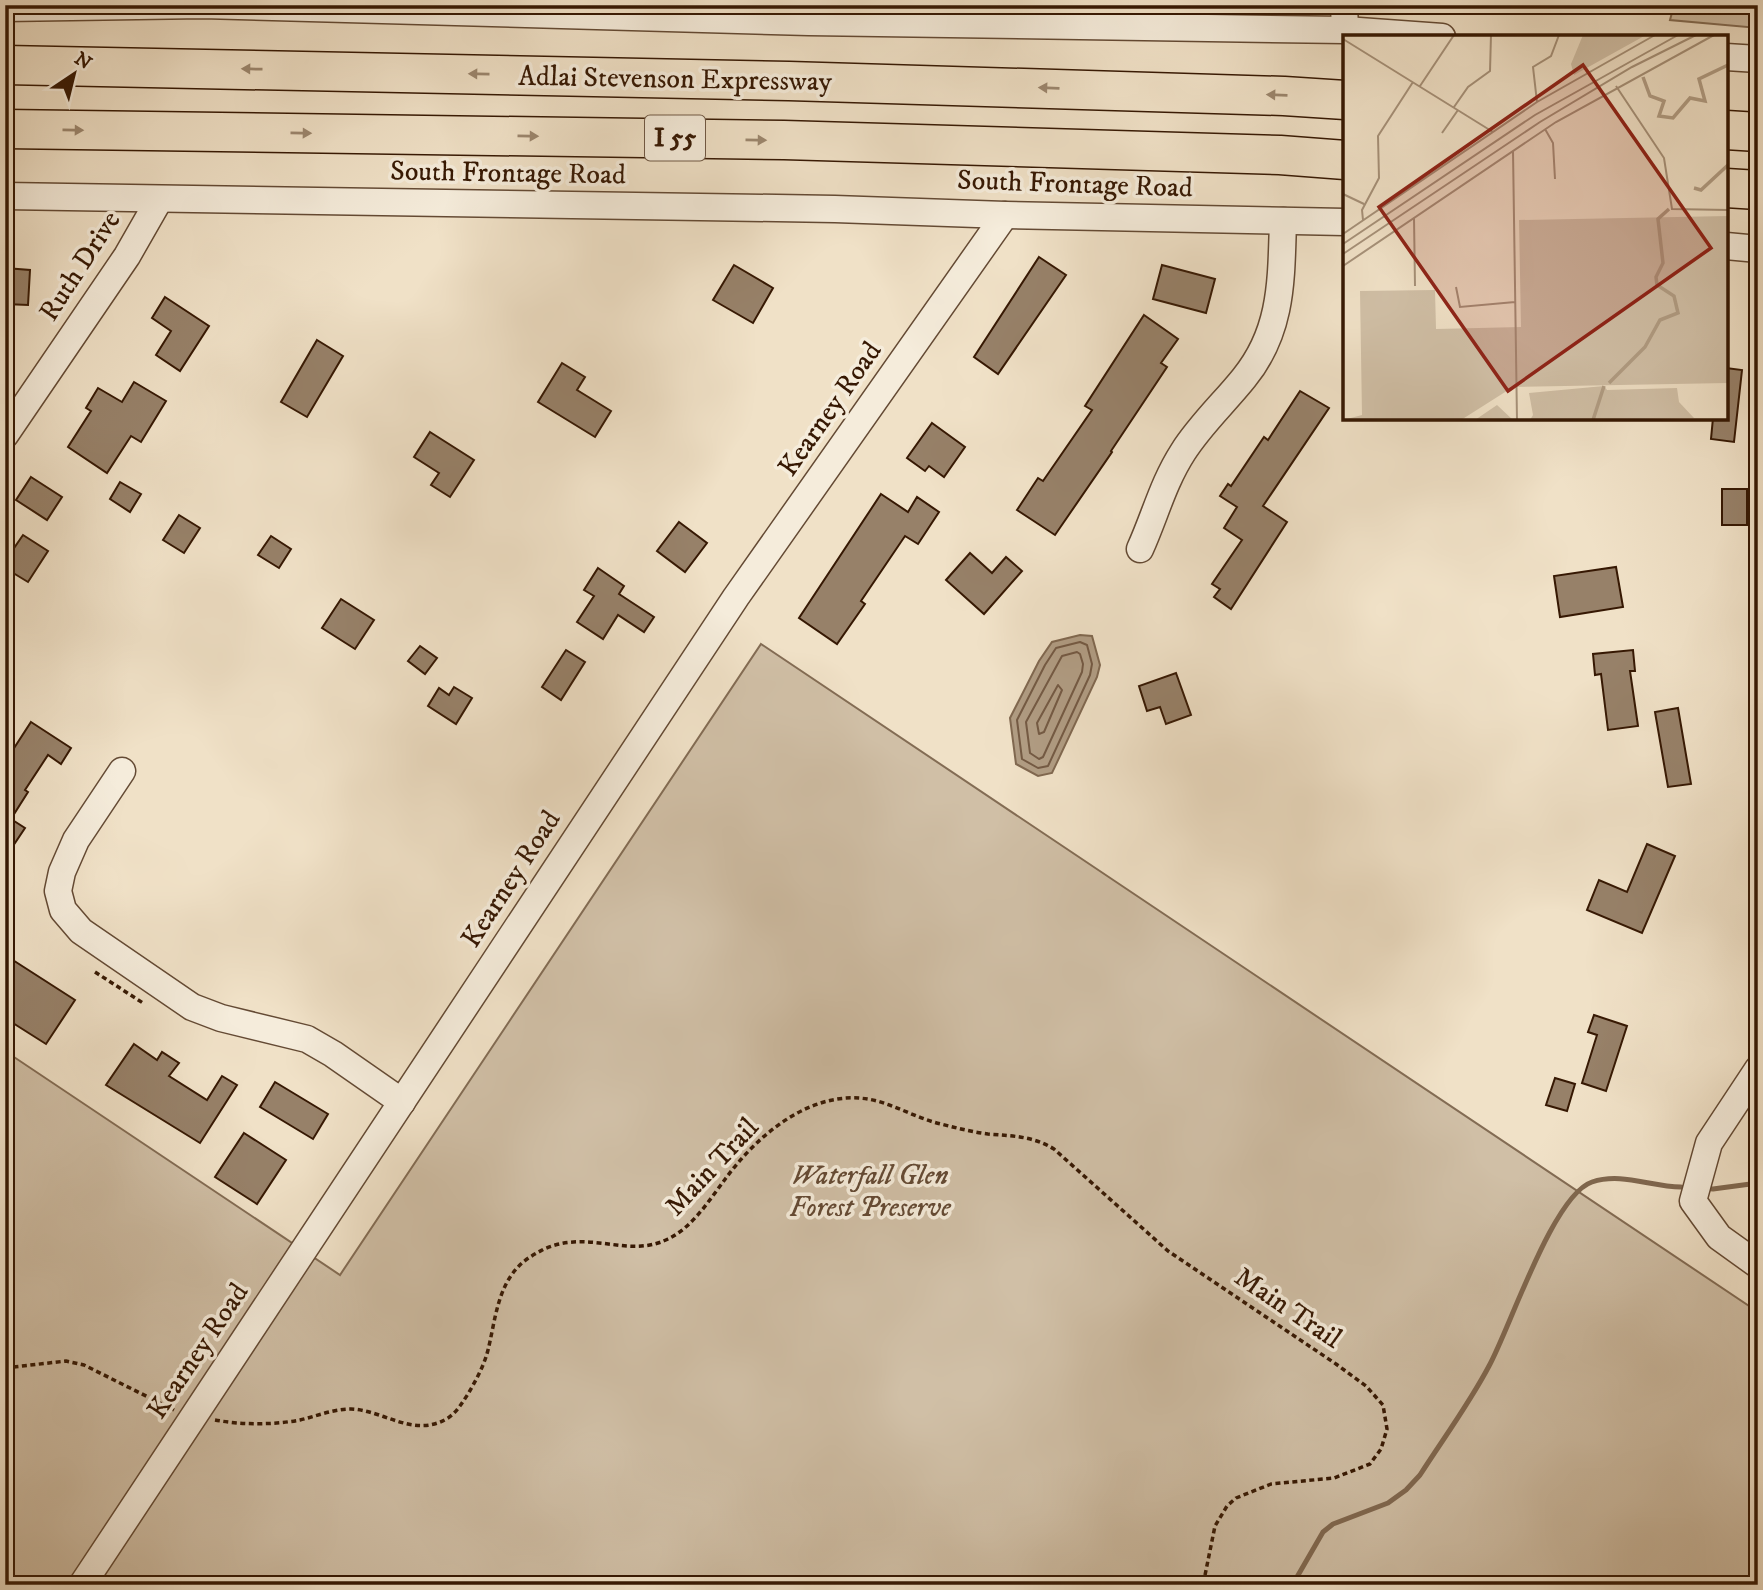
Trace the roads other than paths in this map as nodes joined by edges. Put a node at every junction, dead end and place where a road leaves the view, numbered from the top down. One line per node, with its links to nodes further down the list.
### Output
1 (5, 8): 2 (street)
2 (961, 15): 3 (street)
3 (1344, 18): 4 (street)
4 (1431, 35)
5 (1728, 57): 6 (street)
6 (1758, 59)
7 (5, 65): 8 (highway, Adlai Stevenson Expressway / I 55, one-way to 7)
8 (1343, 100)
9 (5, 129): 12 (highway, I 55, one-way to 12)
10 (1728, 130): 11 (highway)
11 (1758, 132)
12 (1343, 160)
13 (1728, 188): 14 (highway)
14 (1758, 190)
15 (5, 196): 16 (street, South Frontage Road)
16 (159, 200): 17 (street, South Frontage Road); 22 (street, Ruth Drive)
17 (1005, 215): 18 (street, South Frontage Road); 26 (street, Kearney Road)
18 (1283, 221): 19 (street, South Frontage Road); 23 (street)
19 (1343, 222)
20 (1728, 246): 21 (street)
21 (1758, 249)
22 (5, 435)
23 (1140, 549)
24 (122, 771): 26 (street)
25 (1758, 1069): 27 (street)
26 (402, 1102): 28 (street, Kearney Road)
27 (1758, 1265)
28 (82, 1585)

